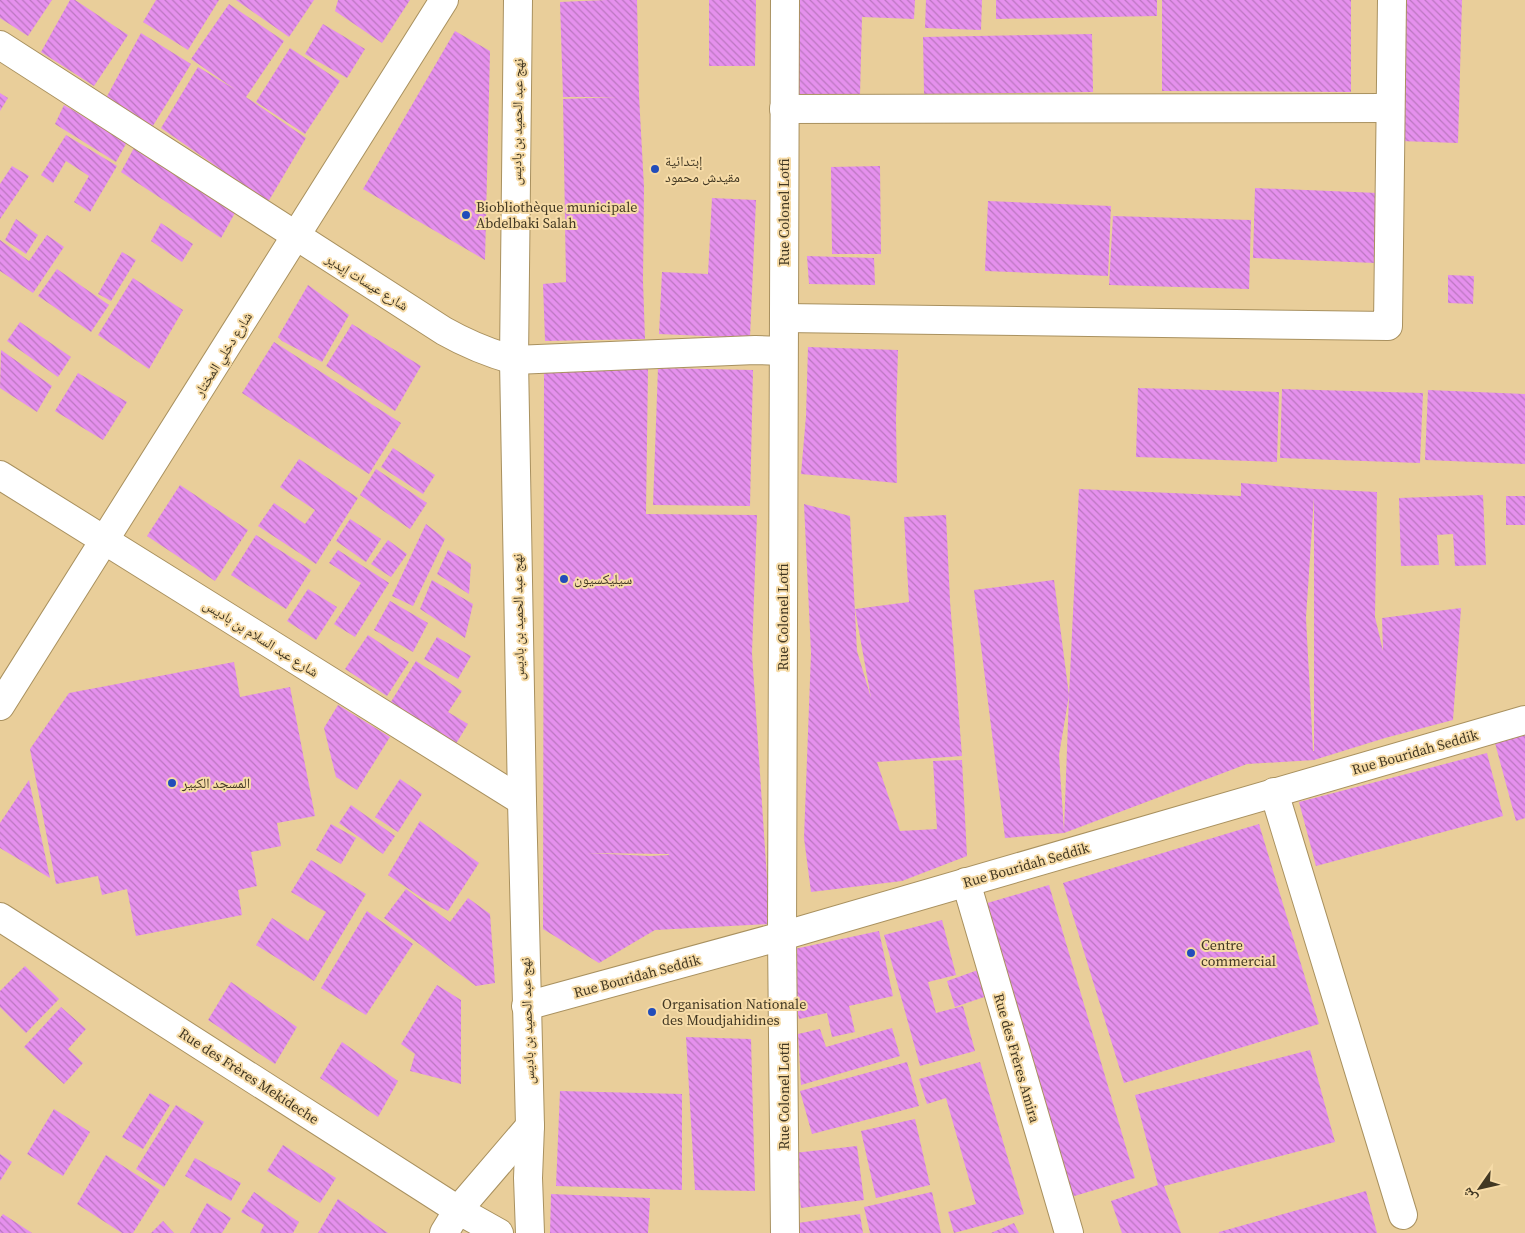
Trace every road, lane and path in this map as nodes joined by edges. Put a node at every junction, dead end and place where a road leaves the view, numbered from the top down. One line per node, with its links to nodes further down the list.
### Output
1 (444, 0): 8 (street, شارع دخلي المختار)
2 (518, 0): 11 (street, نهج عبد الحميد بن باديس)
3 (785, 0): 7 (street, Rue Colonel Lotfi)
4 (1392, 0): 6 (street)
5 (0, 45): 8 (street, شارع عيسات إيدير)
6 (1389, 108): 7 (street); 9 (street)
7 (784, 109): 9 (street, Rue Colonel Lotfi)
8 (296, 237): 11 (street, شارع عيسات إيدير); 13 (street, شارع دخلي المختار)
9 (784, 318): 10 (street, Rue Colonel Lotfi)
10 (784, 351): 11 (street, شارع عيسات إيدير); 20 (street, Rue Colonel Lotfi)
11 (514, 360): 17 (street, نهج عبد الحميد بن باديس)
12 (0, 475): 13 (street, شارع عبد السلام بن باديس)
13 (105, 541): 14 (street, شارع دخلي المختار); 17 (street, شارع عبد السلام بن باديس)
14 (0, 706)
15 (1525, 720): 16 (street, Rue Bouridah Seddik)
16 (1274, 792): 18 (street, Rue Bouridah Seddik); 24 (street)
17 (522, 801): 21 (street, نهج عبد الحميد بن باديس)
18 (966, 882): 20 (street, Rue Bouridah Seddik); 29 (street, Rue des Frères Amira)
19 (0, 917): 23 (street, Rue des Frères Mekideche)
20 (782, 936): 21 (street, Rue Bouridah Seddik); 28 (street, Rue Colonel Lotfi)
21 (526, 1006): 22 (street, نهج عبد الحميد بن باديس)
22 (530, 1126): 23 (street); 27 (street, نهج عبد الحميد بن باديس)
23 (458, 1210): 25 (street); 26 (street, Rue des Frères Mekideche)
24 (1403, 1215)
25 (444, 1233)
26 (499, 1233)
27 (530, 1233)
28 (785, 1233)
29 (1069, 1233)

